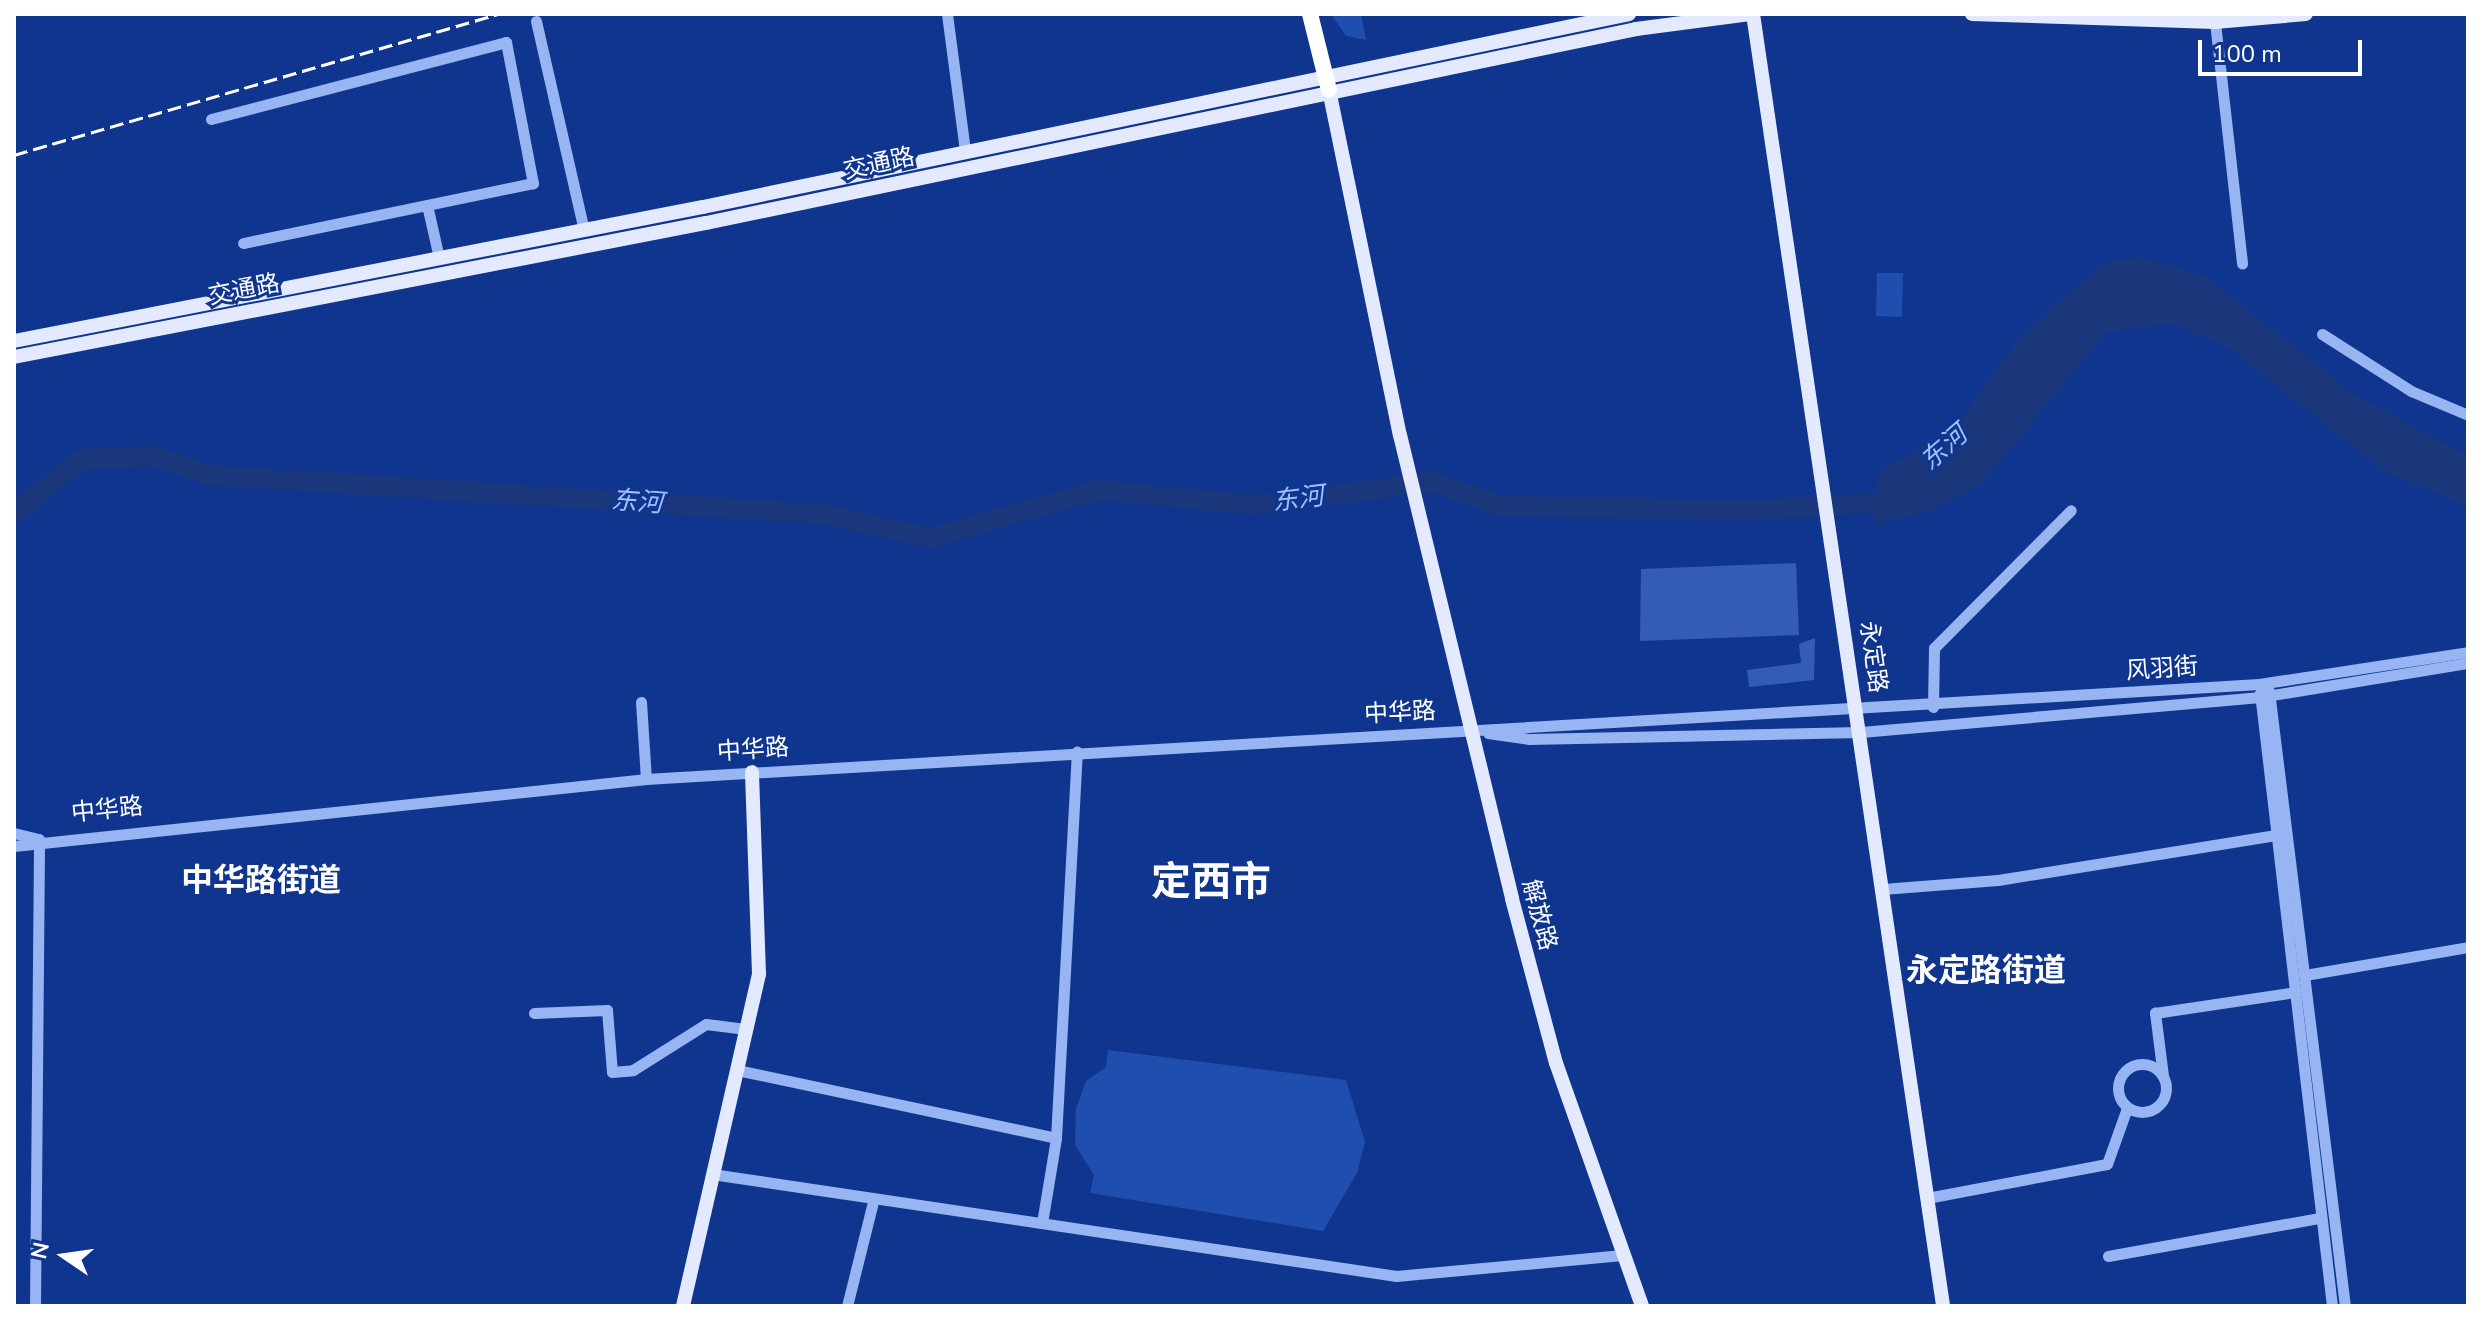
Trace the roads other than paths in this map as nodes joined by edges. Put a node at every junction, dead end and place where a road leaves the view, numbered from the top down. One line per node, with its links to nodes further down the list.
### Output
1 (947, 14): 11 (street)
2 (1310, 14): 9 (highway)
3 (1629, 14): 9 (main road, 交通路)
4 (1753, 14): 9 (main road, 交通路); 27 (main road, 永定路)
5 (1972, 14): 8 (main road)
6 (2306, 14): 8 (main road)
7 (536, 21): 13 (street)
8 (2215, 22): 16 (street)
9 (1327, 82): 11 (main road, 交通路); 19 (main road, 交通路); 28 (main road, 解放路)
10 (211, 119): 12 (street)
11 (965, 151): 13 (main road, 交通路)
12 (427, 205): 14 (street); 15 (street)
13 (584, 230): 15 (main road, 交通路)
14 (243, 243)
15 (439, 258): 18 (main road, 交通路)
16 (2242, 263)
17 (2322, 334): 20 (street)
18 (14, 341)
19 (14, 357)
20 (2468, 415)
21 (2071, 510): 26 (street)
22 (2468, 652): 24 (street, 风羽街)
23 (2468, 663): 24 (street, 风羽街)
24 (2264, 690): 26 (street, 风羽街); 29 (street, 风羽街); 34 (street); 39 (street)
25 (641, 702): 32 (street)
26 (1933, 707): 27 (street, 风羽街)
27 (1858, 709): 28 (street, 中华路); 29 (main road, 永定路)
28 (1471, 731): 29 (street, 中华路); 30 (street, 中华路); 52 (main road, 解放路)
29 (1861, 732): 37 (main road, 永定路)
30 (1077, 752): 31 (street, 中华路); 46 (street)
31 (752, 772): 32 (street, 中华路); 42 (main road)
32 (646, 779): 35 (street, 中华路)
33 (14, 833): 35 (street, 中华路)
34 (2277, 835): 37 (street); 40 (street)
35 (39, 839): 36 (street, 中华路); 54 (street)
36 (14, 846)
37 (1883, 889): 49 (main road, 永定路)
38 (2468, 947): 39 (street)
39 (2305, 975): 60 (street)
40 (2296, 992): 44 (street); 50 (street)
41 (534, 1013): 42 (street)
42 (746, 1029): 43 (main road)
43 (737, 1070): 46 (street); 47 (main road)
44 (2163, 1076): 45 (street); 45 (street)
45 (2127, 1108): 49 (street)
46 (1056, 1138): 51 (street)
47 (712, 1174): 48 (street); 55 (main road)
48 (874, 1198): 51 (street); 56 (street)
49 (1927, 1198): 58 (main road, 永定路)
50 (2320, 1218): 53 (street); 59 (street)
51 (1042, 1223): 52 (street)
52 (1622, 1255): 57 (main road, 解放路)
53 (2108, 1256)
54 (35, 1306)
55 (683, 1306)
56 (847, 1306)
57 (1642, 1306)
58 (1943, 1306)
59 (2332, 1306)
60 (2345, 1306)

